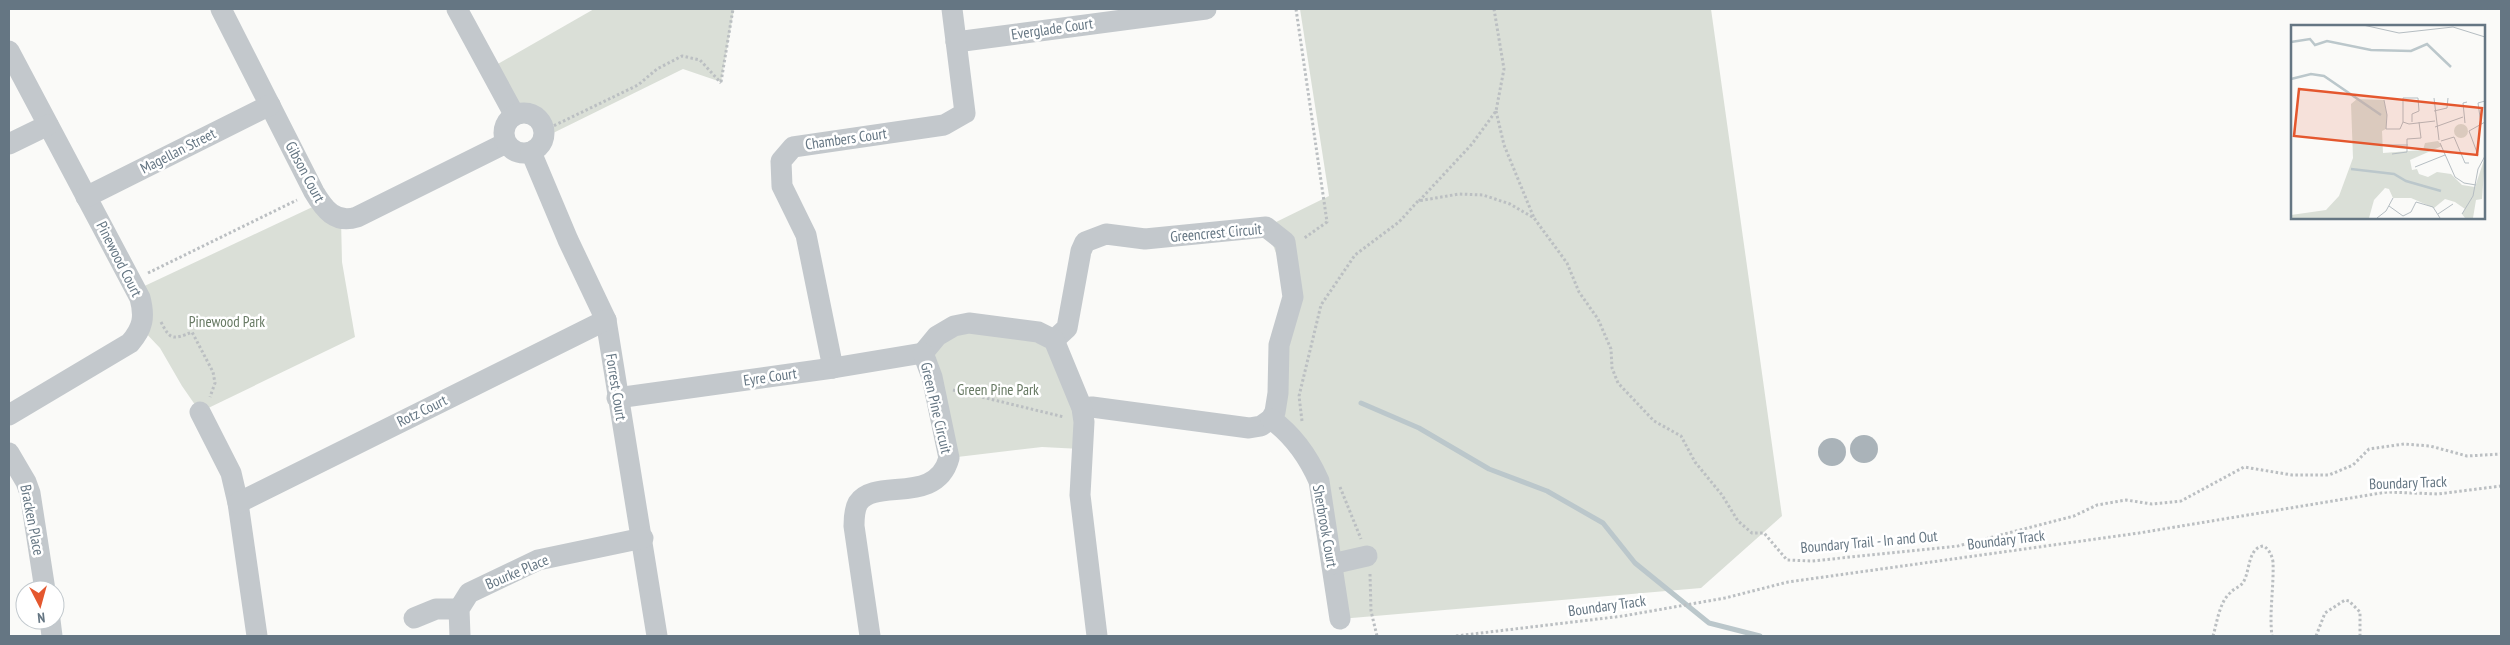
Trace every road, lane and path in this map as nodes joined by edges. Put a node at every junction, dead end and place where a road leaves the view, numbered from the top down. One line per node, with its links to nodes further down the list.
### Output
1 (221, 9): 10 (street, Gibson Court)
2 (457, 9): 12 (street)
3 (733, 9): 14 (path)
4 (952, 9): 8 (street, Chambers Court)
5 (1206, 9): 8 (street, Everglade Court)
6 (1296, 9): 22 (path)
7 (1494, 9): 11 (path)
8 (956, 42): 28 (street, Chambers Court)
9 (9, 51): 13 (street, Pinewood Court)
10 (270, 105): 18 (street, Gibson Court); 19 (street, Magellan Street)
11 (1496, 111): 20 (path); 21 (path)
12 (514, 114): 14 (street); 16 (street)
13 (48, 125): 15 (street); 19 (street, Pinewood Court)
14 (545, 130): 17 (street)
15 (9, 144)
16 (506, 144): 17 (street); 18 (street, Gibson Court)
17 (531, 152): 25 (street, Forrest Court)
18 (314, 192): 23 (path)
19 (86, 197): 32 (street, Pinewood Court)
20 (1418, 201): 21 (path, Boundary Trail - In and Out); 35 (path)
21 (1534, 218): 37 (path, Boundary Trail - In and Out)
22 (1286, 251): 26 (street, Greencrest Circuit); 34 (street, Greencrest Circuit)
23 (146, 274)
24 (161, 320): 31 (path)
25 (606, 320): 30 (street, Forrest Court); 40 (street, Rotz Court)
26 (1054, 340): 27 (street, Green Pine Circuit); 33 (street)
27 (923, 353): 28 (street, Eyre Court); 29 (street, Green Pine Circuit)
28 (833, 368): 30 (street, Eyre Court)
29 (934, 386): 33 (path); 51 (street, Green Pine Circuit)
30 (617, 398): 41 (street, Forrest Court)
31 (201, 414): 40 (street)
32 (9, 415)
33 (1083, 415): 34 (street); 52 (street)
34 (1271, 419): 43 (street, Sherbrook Court)
35 (1303, 423)
36 (9, 454): 44 (street, Bracken Place)
37 (2501, 454)
38 (1338, 483): 42 (path)
39 (2501, 486): 54 (path, Boundary Track)
40 (238, 503): 48 (street)
41 (643, 538): 45 (street, Bourke Place); 50 (street, Forrest Court)
42 (1367, 556): 43 (street); 53 (path)
43 (1332, 564): 47 (street, Sherbrook Court)
44 (43, 580)
45 (459, 608): 46 (street); 49 (street)
46 (414, 618)
47 (1340, 619)
48 (257, 636)
49 (460, 636)
50 (657, 636)
51 (870, 636)
52 (1097, 636)
53 (1377, 636)
54 (1456, 636)
55 (2213, 636): 56 (path)
56 (2272, 636)
57 (2316, 636): 58 (path)
58 (2360, 636)

